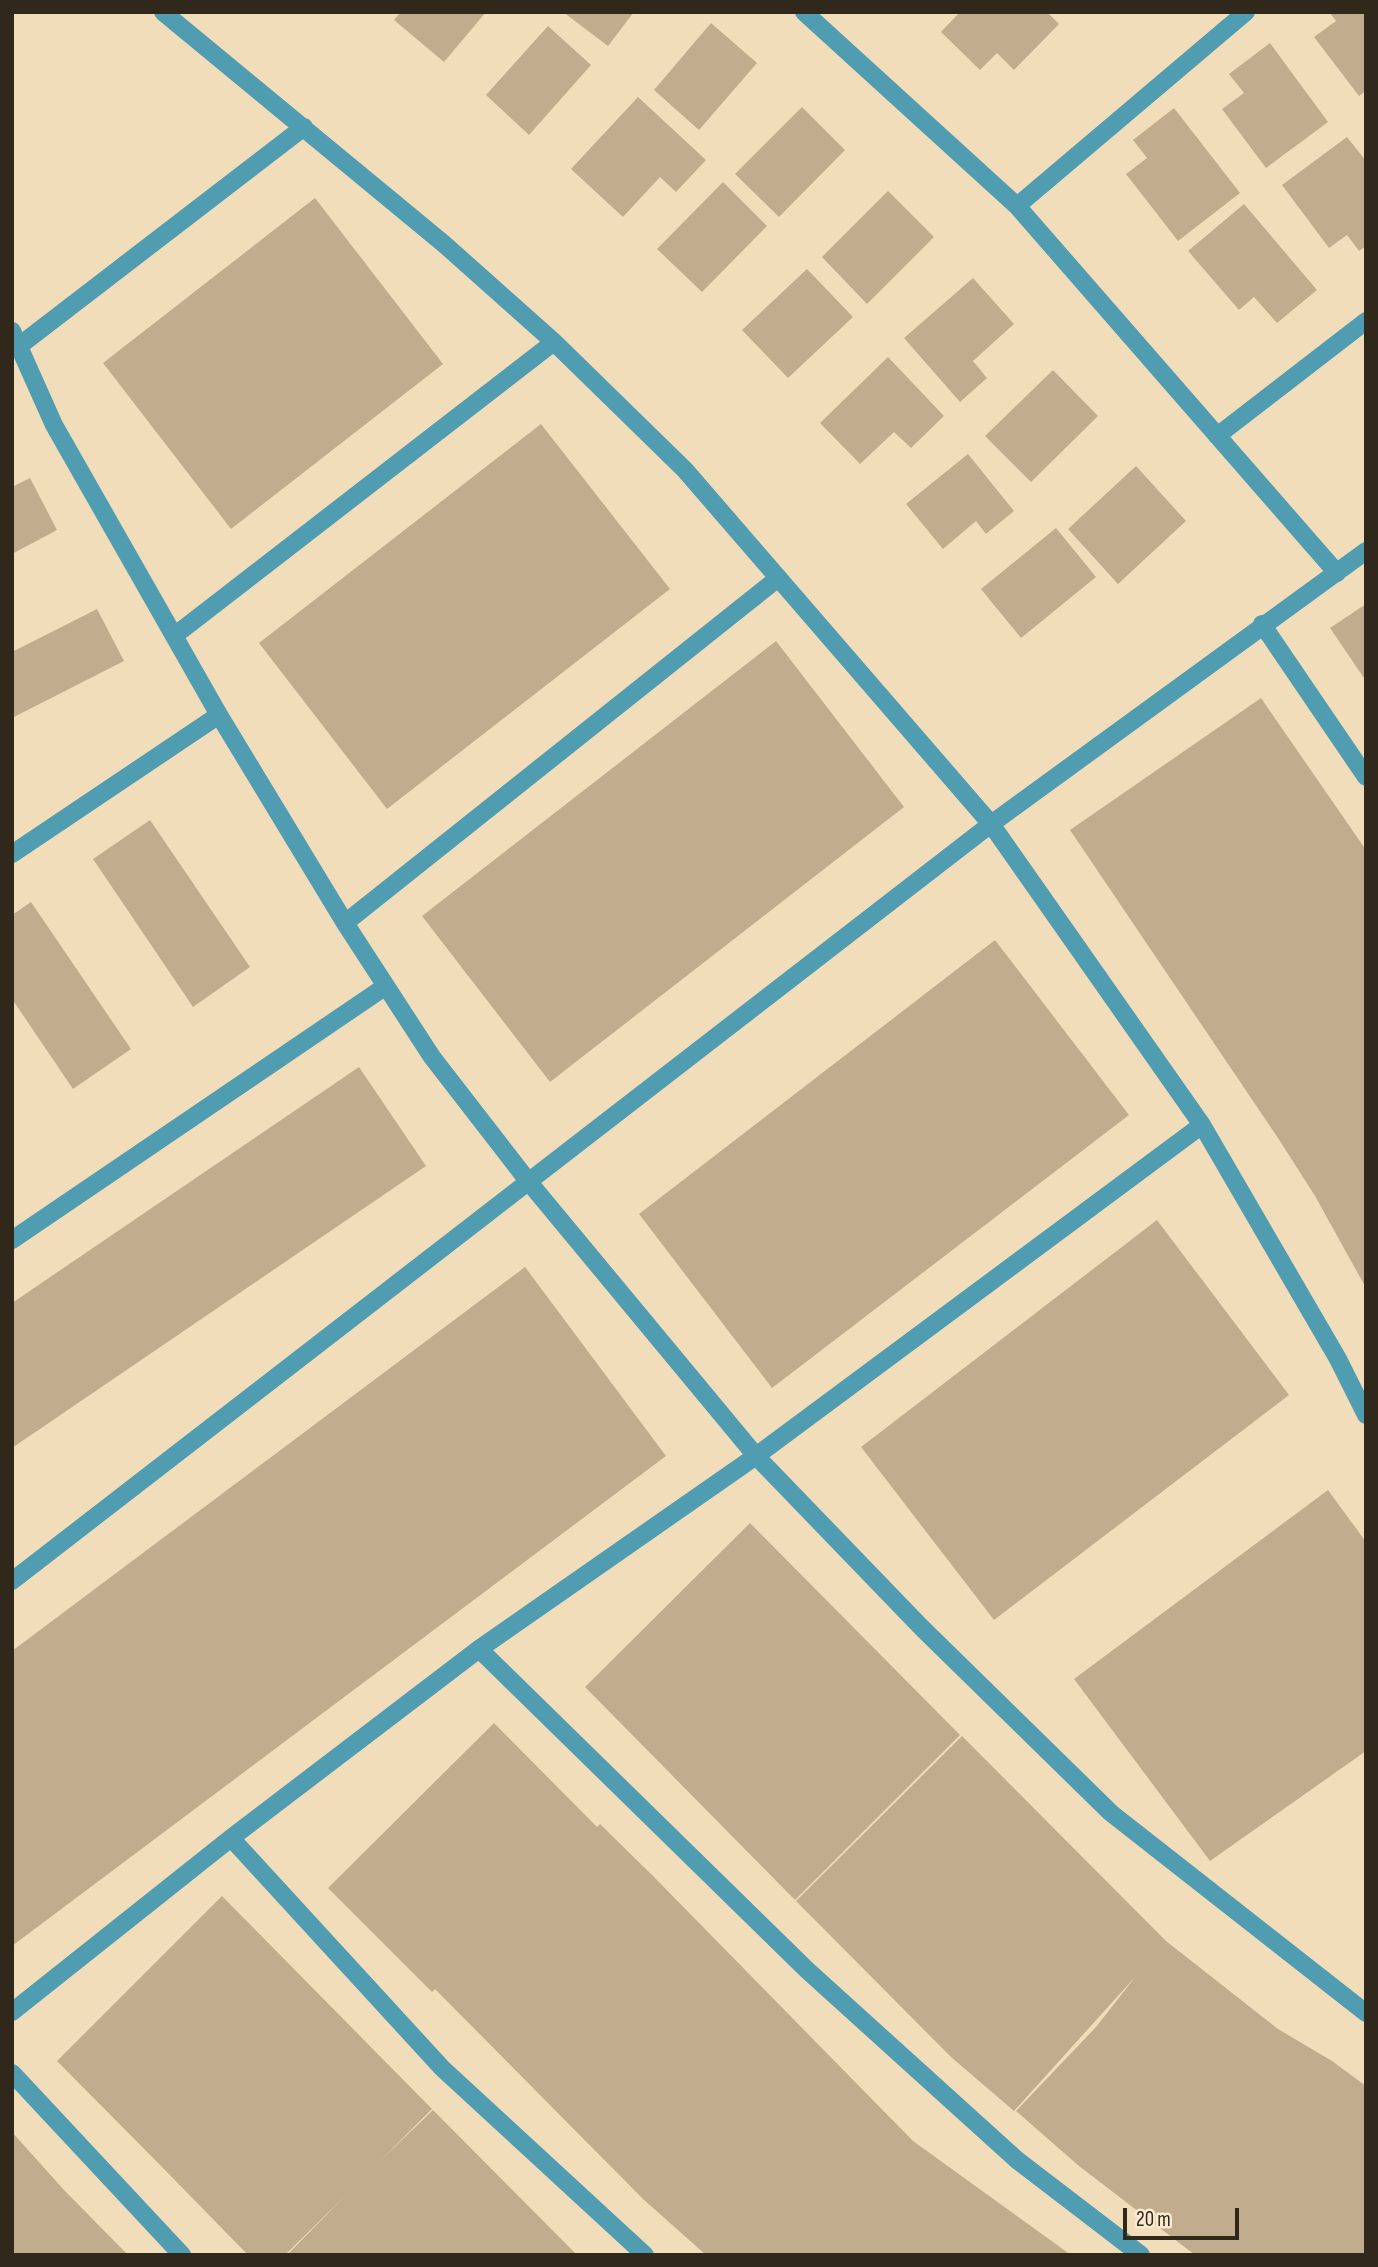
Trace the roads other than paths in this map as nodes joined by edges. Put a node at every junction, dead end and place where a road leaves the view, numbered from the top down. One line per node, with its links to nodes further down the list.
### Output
1 (163, 12): 4 (street)
2 (804, 12): 5 (street)
3 (1246, 12): 5 (street)
4 (304, 127): 7 (street); 8 (street)
5 (1017, 206): 9 (street)
6 (1366, 321): 9 (street)
7 (16, 339): 14 (street)
8 (554, 342): 12 (street); 14 (street)
9 (1217, 436): 11 (street)
10 (1366, 551): 11 (street)
11 (1337, 573): 13 (street)
12 (777, 579): 17 (street); 19 (street)
13 (1262, 624): 16 (street); 17 (street)
14 (174, 636): 15 (street)
15 (219, 715): 18 (street); 19 (street)
16 (1366, 777)
17 (991, 824): 21 (street); 22 (street)
18 (12, 854)
19 (345, 923): 20 (street)
20 (386, 986): 22 (street); 23 (street)
21 (1202, 1125): 24 (street); 25 (street)
22 (528, 1181): 25 (street); 26 (street)
23 (12, 1240)
24 (1366, 1415)
25 (756, 1455): 27 (street); 30 (street)
26 (12, 1581)
27 (479, 1649): 28 (street); 34 (street)
28 (231, 1838): 29 (street); 33 (street)
29 (12, 2012)
30 (1366, 2013)
31 (12, 2073): 32 (street)
32 (182, 2255)
33 (645, 2255)
34 (1141, 2255)

